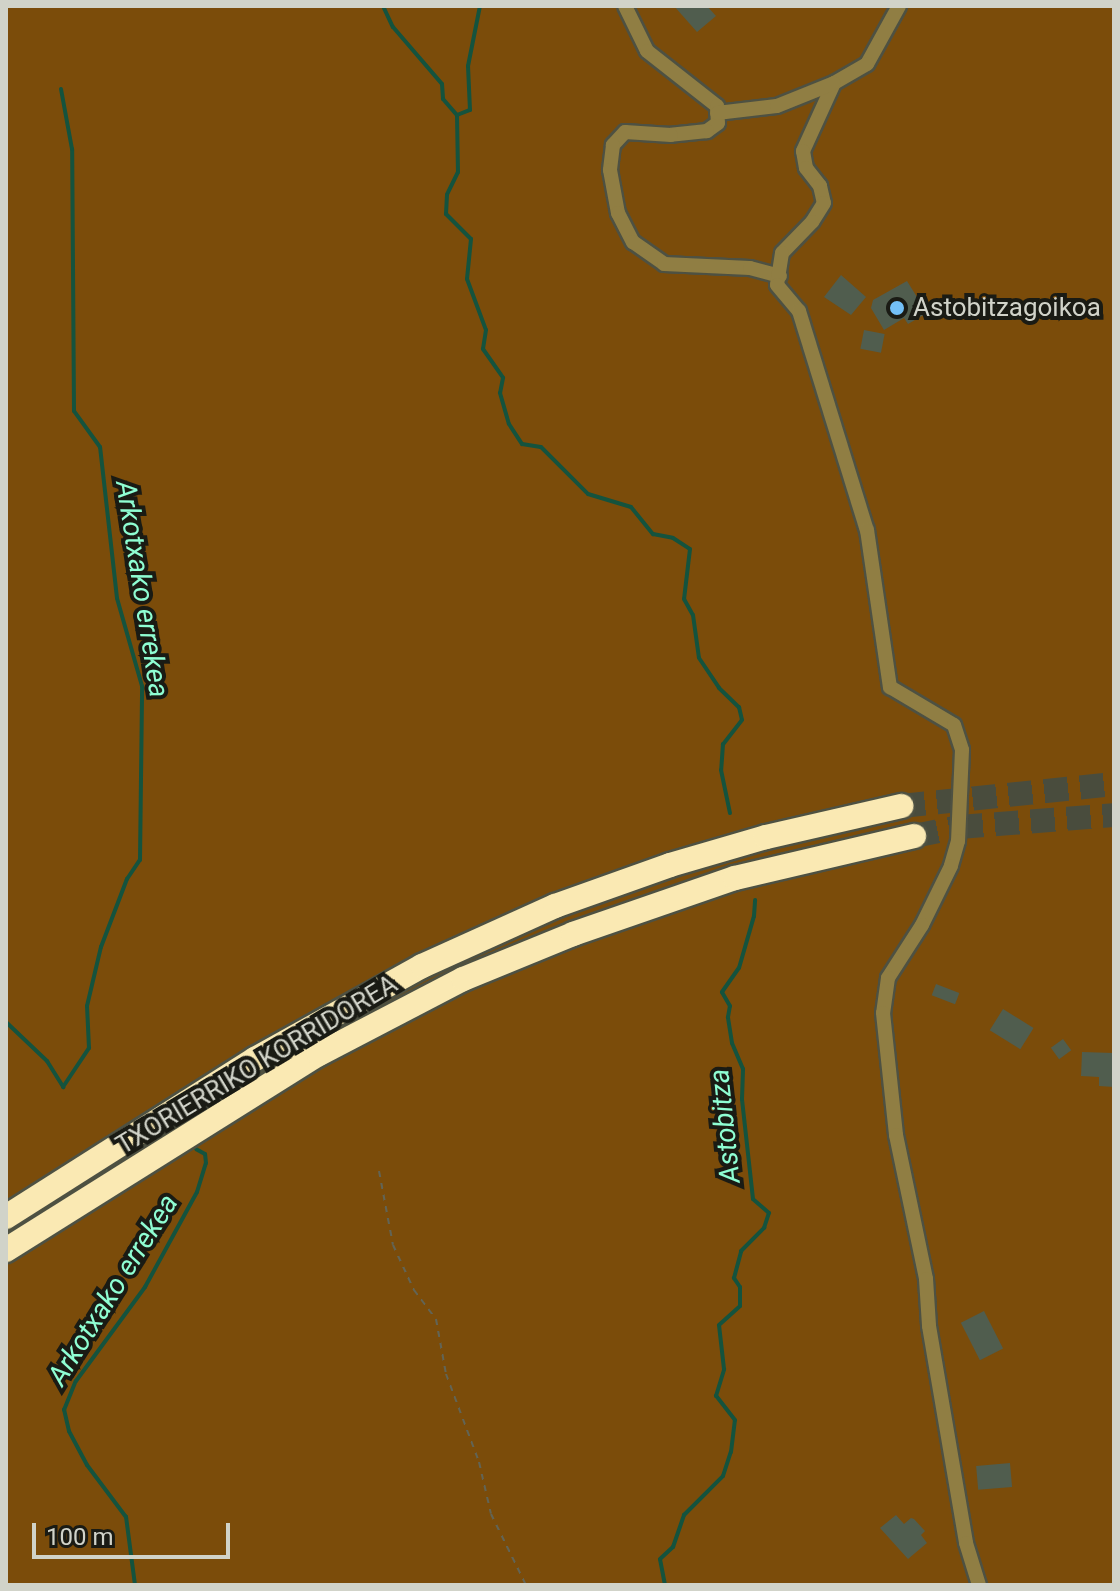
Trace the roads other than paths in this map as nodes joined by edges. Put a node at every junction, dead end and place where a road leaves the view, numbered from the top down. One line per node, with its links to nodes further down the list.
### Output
1 (625, 6): 4 (street)
2 (899, 6): 3 (street)
3 (834, 83): 4 (street); 5 (street)
4 (717, 113): 5 (street)
5 (780, 276): 10 (street)
6 (901, 806): 8 (highway, TXORIERRIKO KORRIDOREA)
7 (914, 836): 9 (highway, TXORIERRIKO KORRIDOREA)
8 (6, 1217)
9 (6, 1250)
10 (979, 1585)

